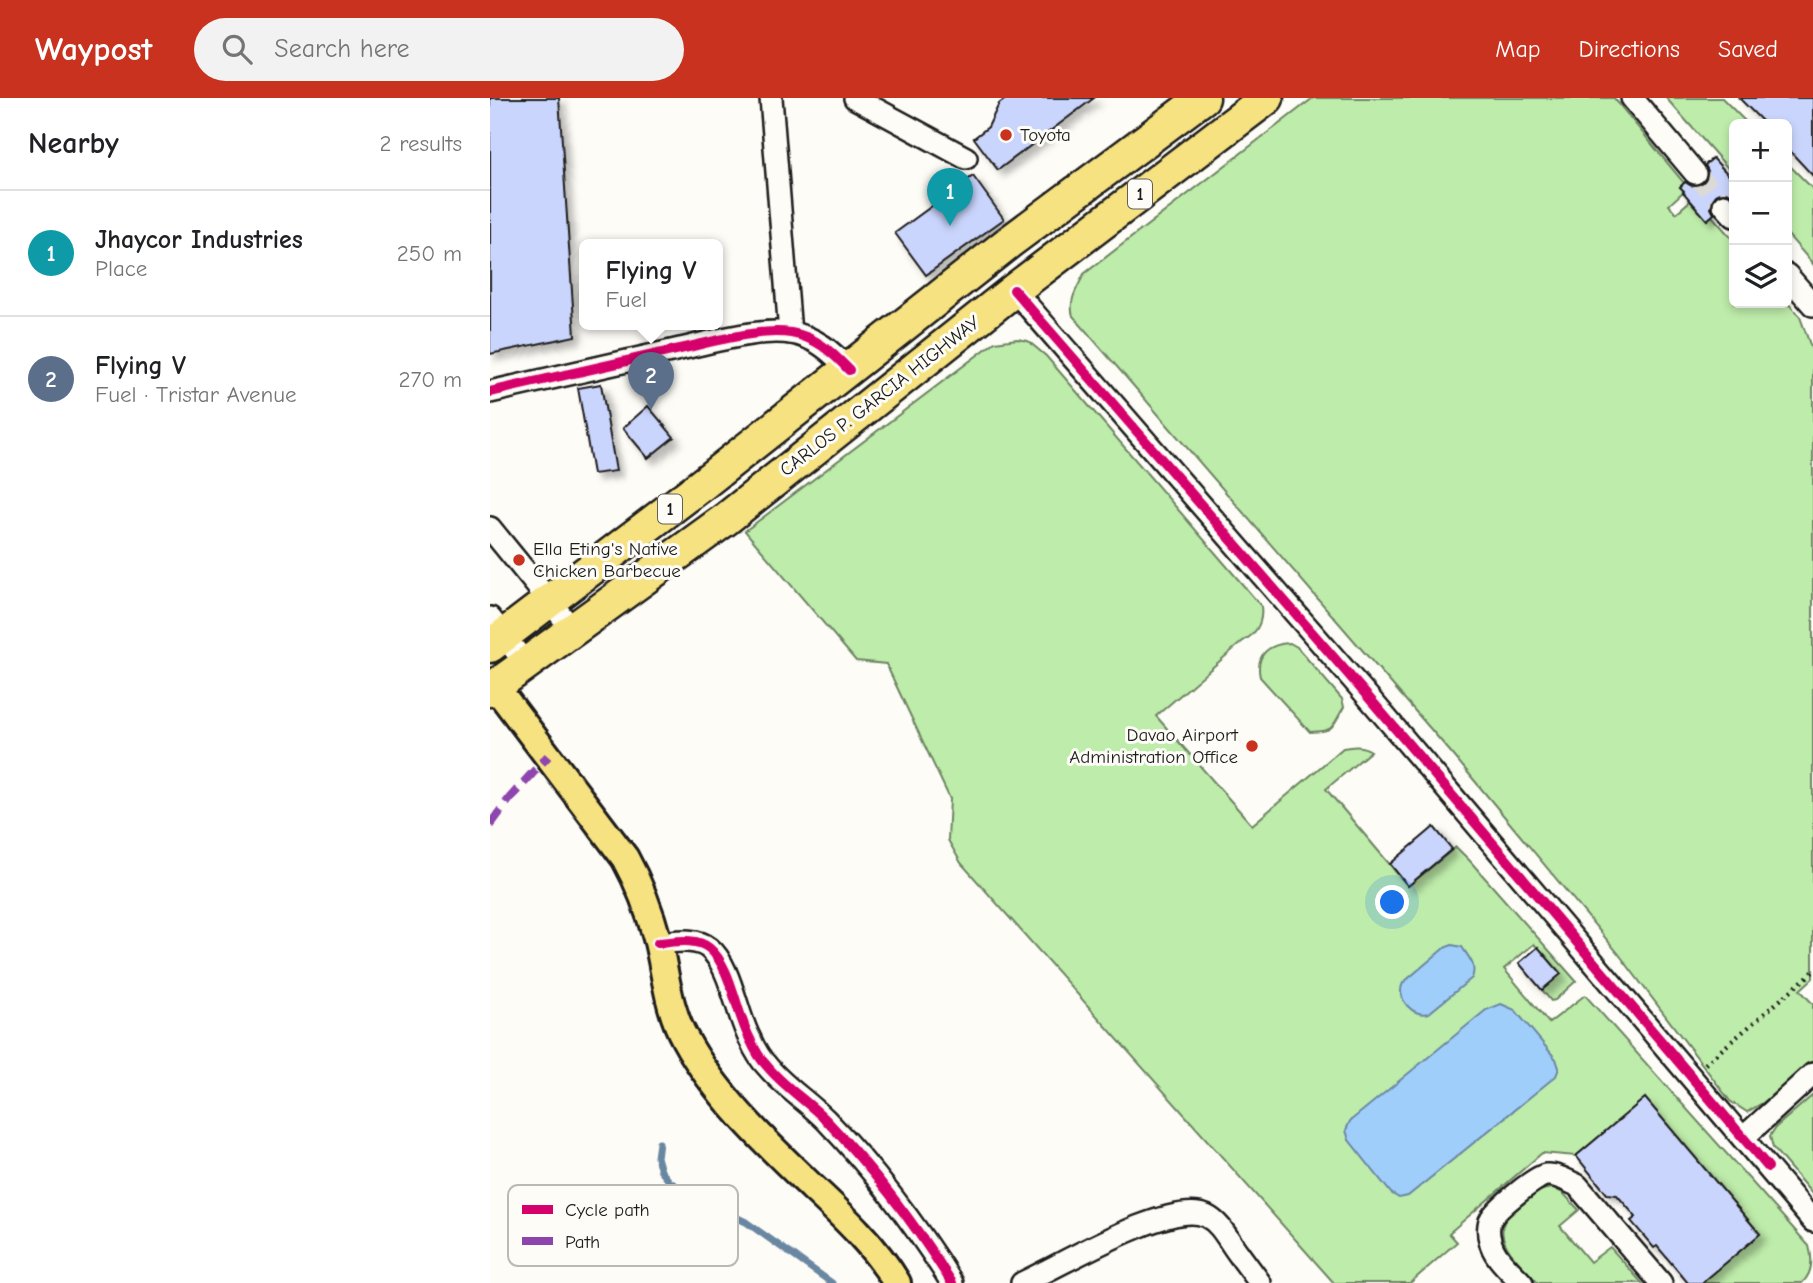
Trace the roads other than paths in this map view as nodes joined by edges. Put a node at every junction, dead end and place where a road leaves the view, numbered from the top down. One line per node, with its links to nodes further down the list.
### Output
1 (771, 98): 13 (street)
2 (855, 98): 6 (street)
3 (1201, 98): 8 (highway, CARLOS P. GARCIA HIGHWAY / 1)
4 (1267, 98): 11 (highway, CARLOS P. GARCIA HIGHWAY / 1)
5 (1632, 98): 7 (street)
6 (966, 158)
7 (1695, 173)
8 (1008, 243): 10 (highway, CARLOS P. GARCIA HIGHWAY / 1); 11 (highway)
9 (1792, 281): 12 (street)
10 (954, 288): 11 (highway); 14 (highway, CARLOS P. GARCIA HIGHWAY / 1)
11 (1014, 290): 17 (highway, CARLOS P. GARCIA HIGHWAY / 1); 26 (street)
12 (1813, 305)
13 (790, 333): 14 (street); 15 (street)
14 (849, 370): 16 (highway, CARLOS P. GARCIA HIGHWAY / 1)
15 (490, 392)
16 (700, 486): 17 (highway); 19 (highway, CARLOS P. GARCIA HIGHWAY / 1)
17 (726, 519): 20 (highway, CARLOS P. GARCIA HIGHWAY / 1)
18 (490, 528): 19 (street)
19 (549, 601): 20 (street); 21 (highway, CARLOS P. GARCIA HIGHWAY / 1)
20 (573, 630): 22 (highway, CARLOS P. GARCIA HIGHWAY / 1)
21 (494, 633): 22 (street)
22 (526, 664): 23 (highway, CARLOS P. GARCIA HIGHWAY / 1)
23 (493, 688): 24 (main road)
24 (658, 943): 28 (main road); 29 (street)
25 (1813, 1074): 26 (street)
26 (1743, 1138): 27 (street)
27 (1813, 1221)
28 (897, 1283)
29 (952, 1283)
30 (1022, 1283): 31 (street)
31 (1260, 1283)
32 (1522, 1283): 33 (street)
33 (1661, 1283)

